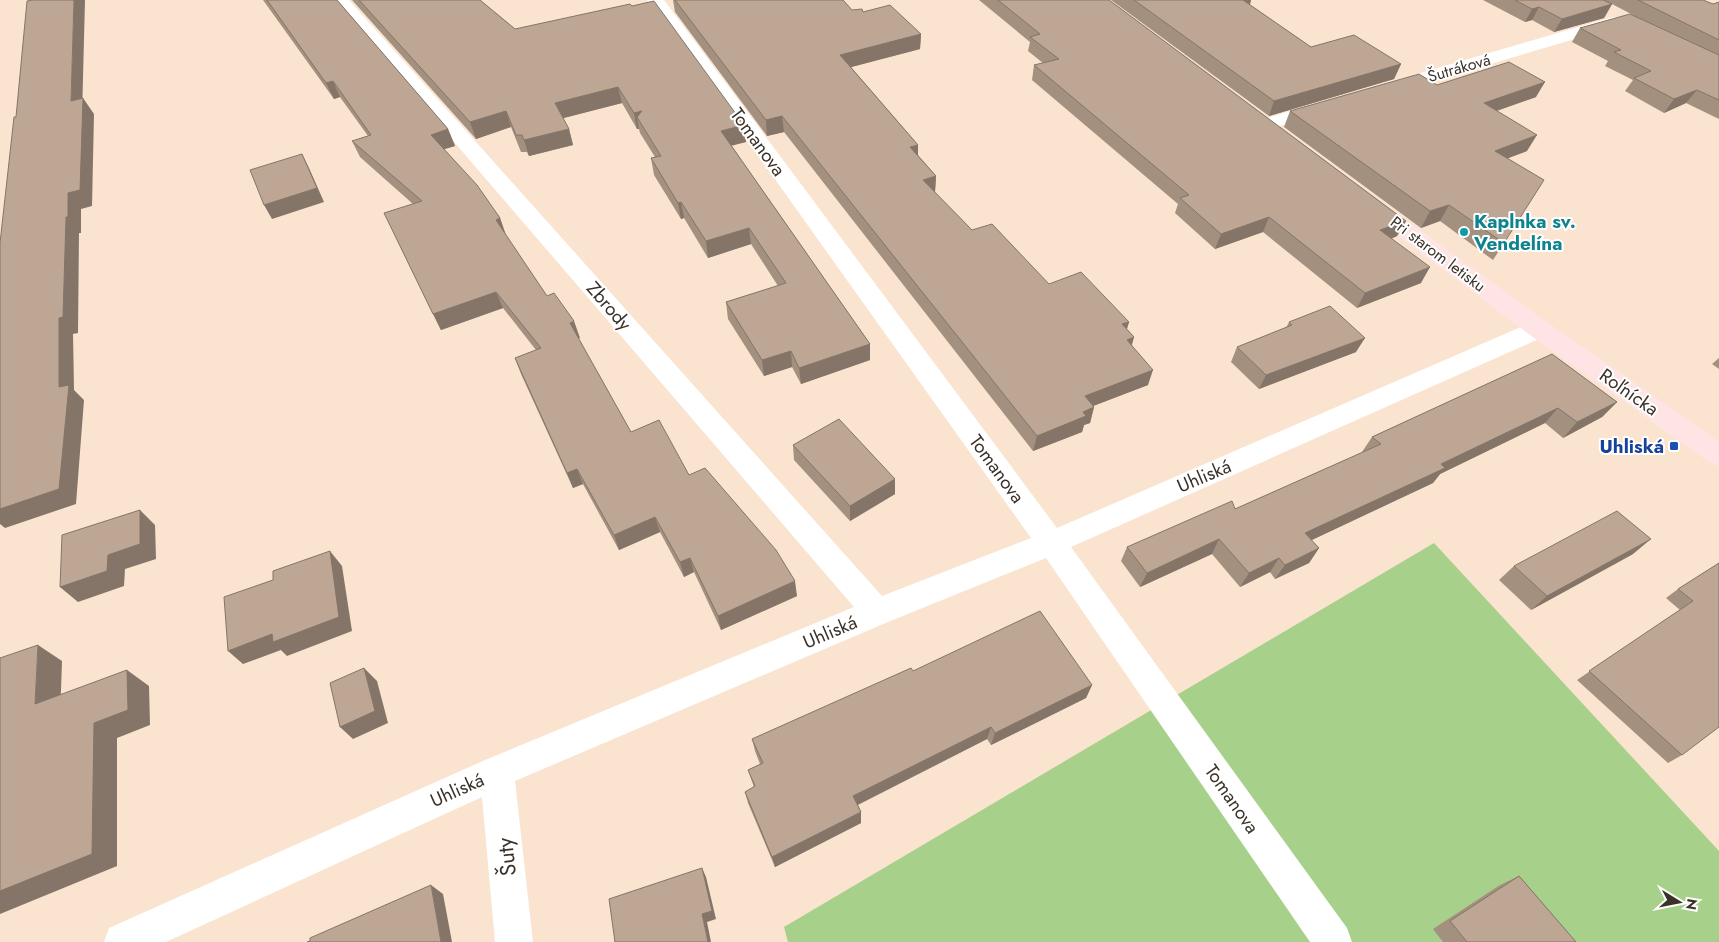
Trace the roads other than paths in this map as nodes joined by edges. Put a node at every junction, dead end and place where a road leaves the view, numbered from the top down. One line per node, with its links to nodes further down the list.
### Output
1 (340, 0): 11 (street, Zbrody)
2 (655, 0): 10 (street, Tomanova)
3 (1602, 8): 4 (street, Šutráková)
4 (1376, 92)
5 (1337, 103): 6 (street)
6 (1288, 143)
7 (1358, 195): 8 (street, Pri starom letisku)
8 (1539, 329): 9 (street, Roľnícka); 10 (street, Uhliská)
9 (1719, 455)
10 (1051, 542): 11 (street, Uhliská); 15 (street, Tomanova)
11 (878, 612): 12 (street, Uhliská)
12 (497, 772): 13 (street, Uhliská); 14 (street, Šuty)
13 (123, 942)
14 (514, 942)
15 (1333, 942)

